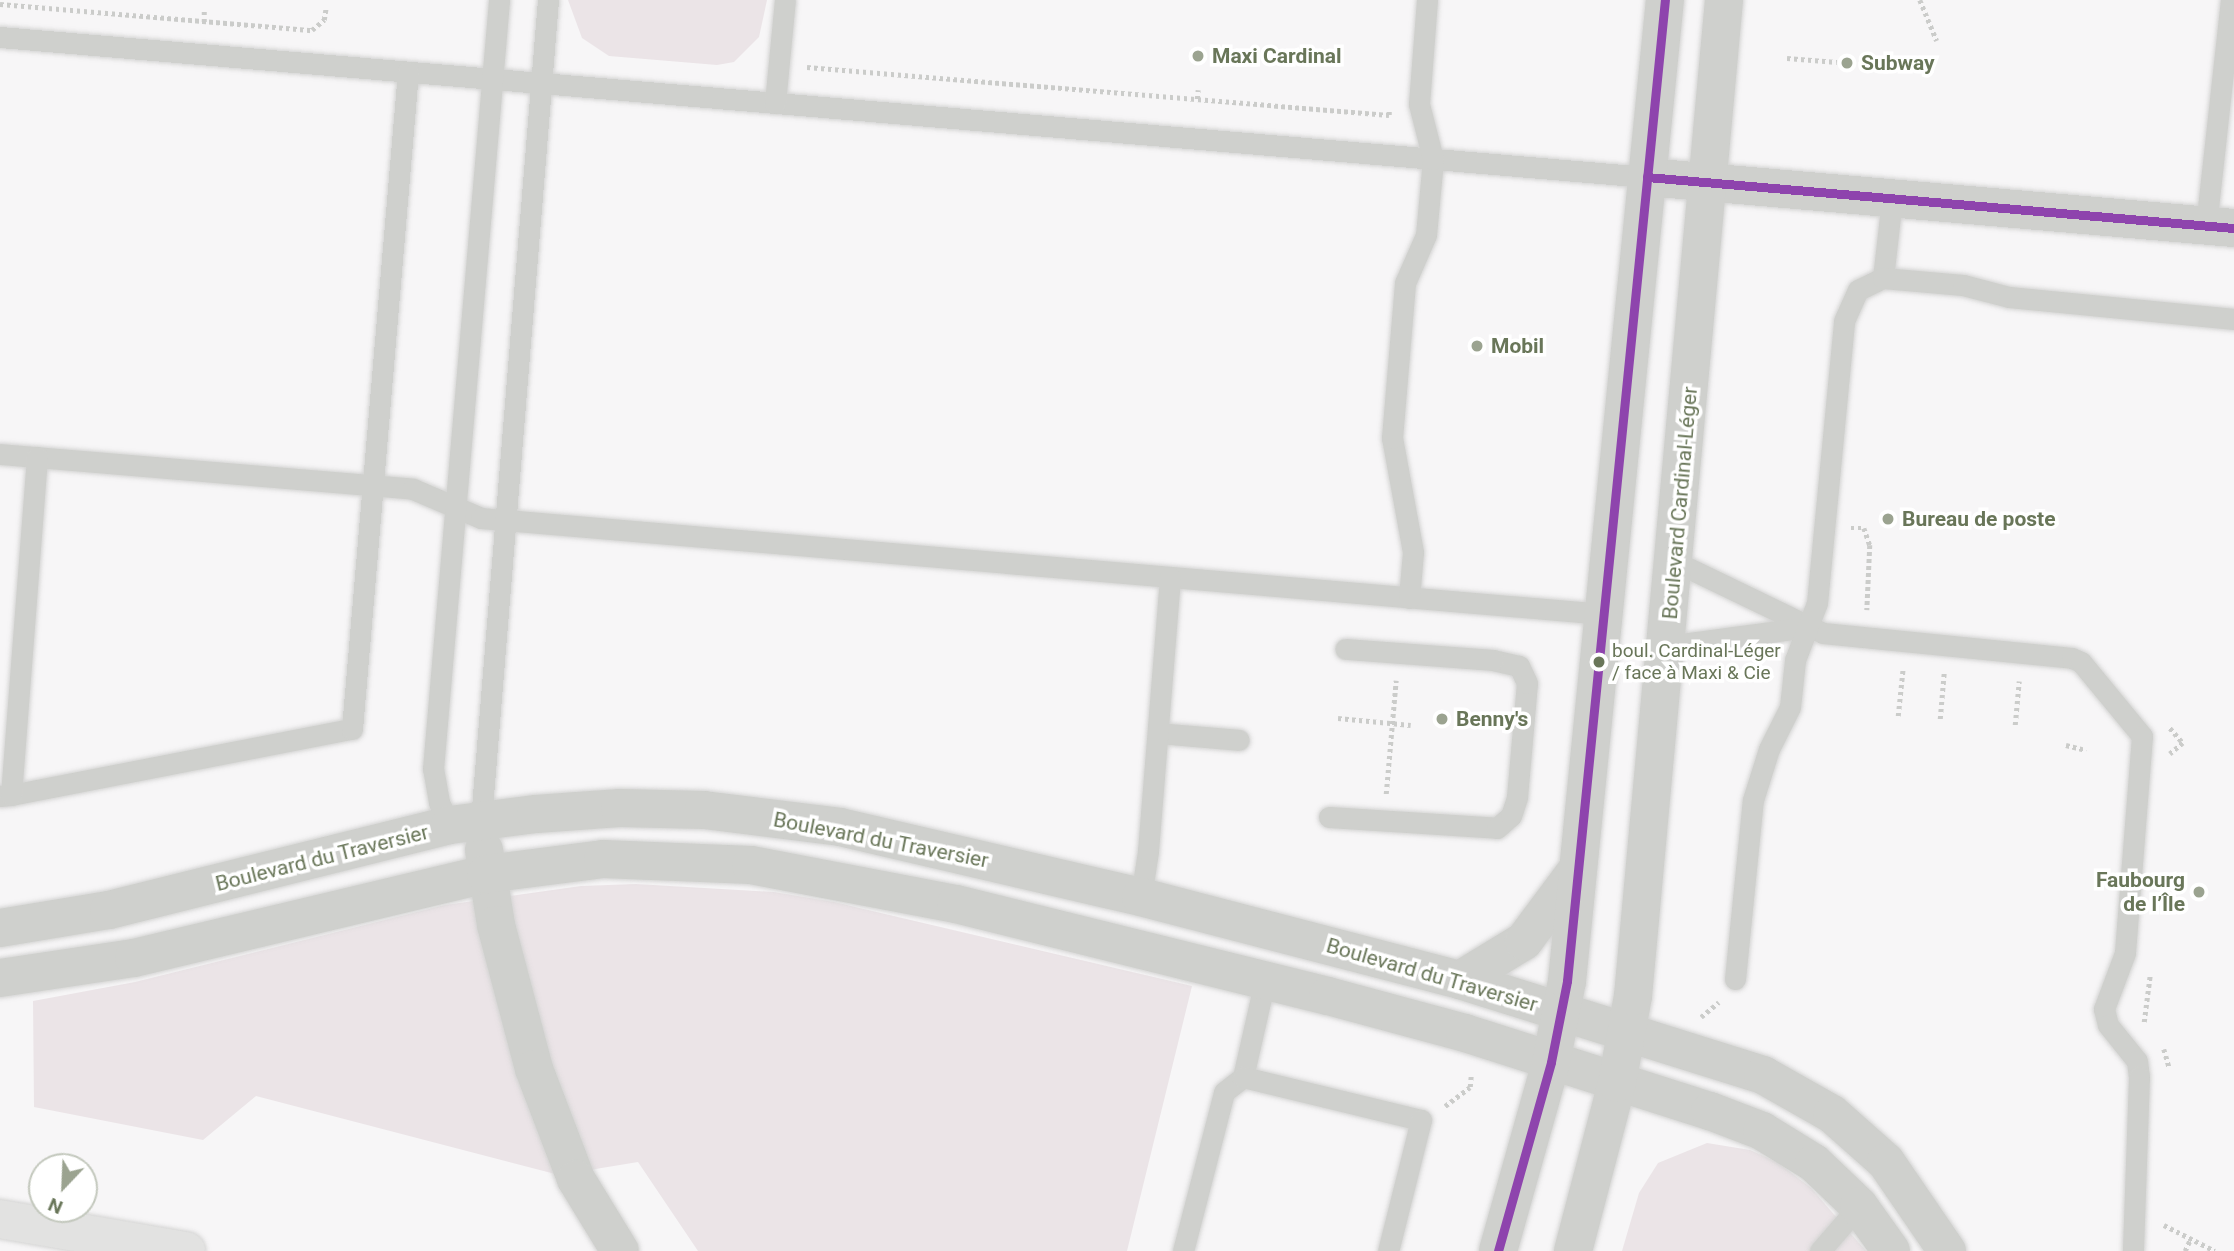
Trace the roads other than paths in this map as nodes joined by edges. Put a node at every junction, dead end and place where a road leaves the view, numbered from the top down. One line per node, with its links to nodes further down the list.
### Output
1 (499, 0): 10 (lane)
2 (548, 0): 11 (lane)
3 (785, 0): 12 (lane)
4 (1427, 0): 13 (lane)
5 (1665, 0): 14 (street)
6 (1724, 0): 15 (street, Boulevard Cardinal-Léger)
7 (2231, 0): 17 (lane)
8 (0, 37): 9 (lane)
9 (408, 72): 10 (lane); 22 (lane)
10 (492, 79): 11 (lane); 23 (lane)
11 (542, 83): 12 (lane); 24 (lane)
12 (775, 103): 13 (lane)
13 (1433, 159): 14 (lane); 27 (lane)
14 (1647, 177): 15 (street); 28 (street)
15 (1708, 184): 16 (street); 25 (street, Boulevard Cardinal-Léger)
16 (1892, 199): 17 (street); 18 (lane)
17 (2220, 227)
18 (1883, 278): 19 (lane); 29 (lane)
19 (2234, 319)
20 (0, 454): 21 (lane)
21 (37, 457): 22 (lane); 34 (lane)
22 (372, 486): 23 (lane); 34 (lane)
23 (456, 508): 24 (lane); 36 (lane)
24 (505, 520): 26 (lane); 36 (lane)
25 (1674, 561): 29 (lane); 30 (street, Boulevard Cardinal-Léger)
26 (1170, 577): 27 (lane); 32 (lane)
27 (1409, 598): 28 (lane)
28 (1604, 614): 37 (street)
29 (1807, 627): 30 (lane); 42 (lane); 63 (lane)
30 (1667, 646): 46 (street, Boulevard Cardinal-Léger)
31 (1345, 649): 35 (lane)
32 (1158, 733): 33 (lane); 39 (lane)
33 (1239, 740)
34 (6, 795)
35 (1329, 817)
36 (466, 823): 38 (street); 39 (street, Boulevard du Traversier); 40 (street, Boulevard du Traversier)
37 (1579, 866): 43 (street); 45 (street)
38 (486, 874): 41 (street); 44 (street); 55 (street)
39 (1140, 897): 43 (street, Boulevard du Traversier)
40 (0, 928)
41 (0, 978)
42 (1735, 979)
43 (1460, 980): 45 (street, Boulevard du Traversier)
44 (1265, 981): 47 (street); 48 (lane)
45 (1562, 1011): 46 (street, Boulevard du Traversier); 47 (street)
46 (1628, 1031): 49 (street, Boulevard Cardinal-Léger); 62 (street, Boulevard du Traversier)
47 (1550, 1062): 49 (street); 58 (street)
48 (1243, 1077): 56 (lane); 57 (lane)
49 (1617, 1083): 50 (street); 59 (street, Boulevard Cardinal-Léger)
50 (1859, 1206): 60 (lane); 61 (street)
51 (0, 1219): 54 (highway)
52 (0, 1224): 53 (highway)
53 (101, 1251)
54 (186, 1251)
55 (620, 1251)
56 (1183, 1251)
57 (1388, 1251)
58 (1498, 1251)
59 (1573, 1251)
60 (1820, 1251)
61 (1891, 1251)
62 (1947, 1251)
63 (2133, 1251)

